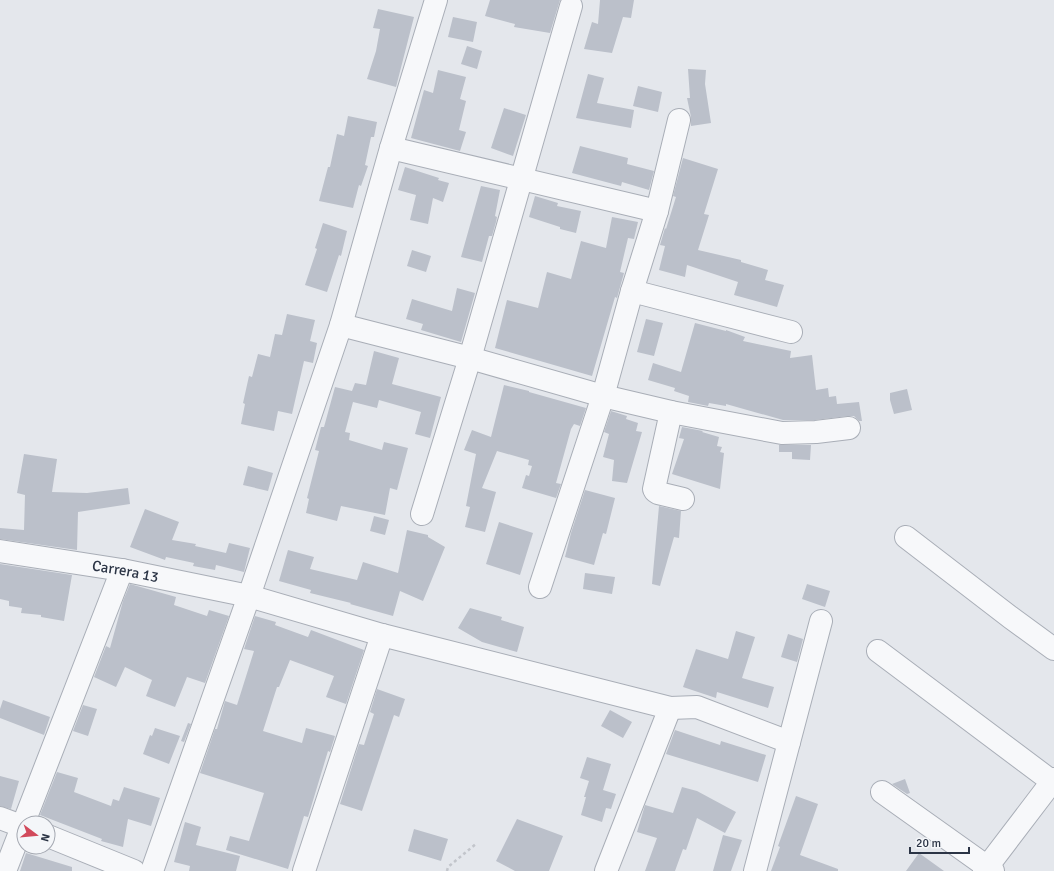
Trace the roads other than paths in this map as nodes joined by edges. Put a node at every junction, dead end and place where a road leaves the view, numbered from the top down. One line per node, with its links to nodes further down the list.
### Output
1 (436, 0): 4 (street)
2 (571, 6): 5 (street)
3 (679, 120): 6 (street)
4 (391, 148): 5 (street); 8 (street)
5 (521, 178): 6 (street); 10 (street)
6 (657, 210): 7 (street)
7 (632, 291): 9 (street); 11 (street)
8 (341, 325): 10 (street); 20 (street)
9 (791, 332)
10 (470, 358): 11 (street); 15 (street)
11 (603, 396): 12 (street); 19 (street)
12 (671, 412): 13 (street); 14 (street)
13 (849, 428)
14 (683, 499)
15 (422, 514)
16 (906, 537): 23 (street)
17 (0, 551): 18 (street, Carrera 13)
18 (122, 570): 20 (street, Carrera 13); 29 (street)
19 (540, 587)
20 (249, 596): 22 (street, Carrera 13); 37 (street)
21 (821, 621): 26 (street)
22 (382, 634): 25 (street, Carrera 13); 38 (street)
23 (1054, 649)
24 (878, 651): 27 (street)
25 (670, 708): 26 (street, Carrera 13); 39 (street)
26 (788, 742): 40 (street)
27 (1053, 781): 34 (street)
28 (882, 792): 34 (street)
29 (27, 815)
30 (0, 818): 31 (street)
31 (16, 824)
32 (56, 839): 36 (street)
33 (16, 844): 35 (street)
34 (988, 869)
35 (5, 871)
36 (134, 871)
37 (152, 871)
38 (304, 871)
39 (606, 871)
40 (755, 871)

